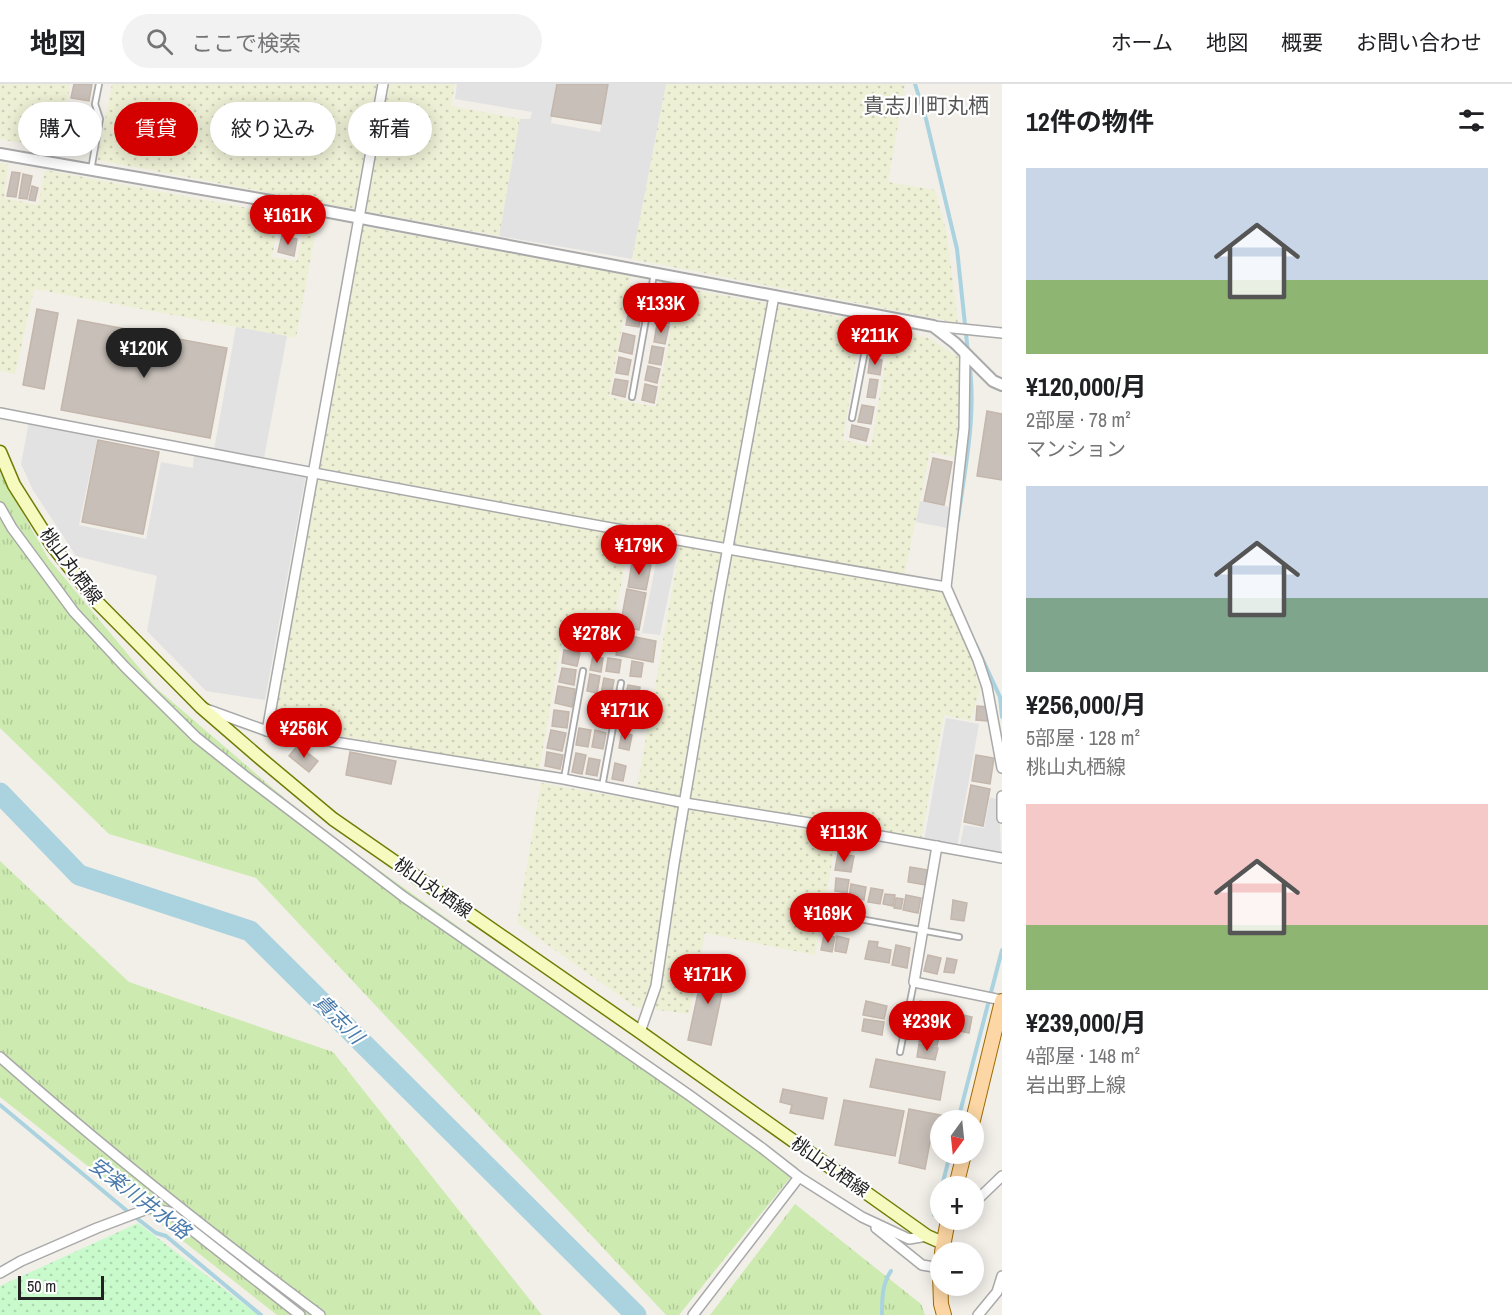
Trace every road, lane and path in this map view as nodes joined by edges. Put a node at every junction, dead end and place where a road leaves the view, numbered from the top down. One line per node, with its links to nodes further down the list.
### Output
1 (99, 84): 4 (lane)
2 (383, 84): 5 (street)
3 (0, 154): 4 (street)
4 (91, 170): 5 (street)
5 (358, 218): 6 (street); 17 (street)
6 (654, 274): 7 (street); 13 (lane)
7 (774, 296): 8 (street); 19 (street)
8 (872, 314): 9 (street); 15 (lane)
9 (933, 326): 10 (street); 11 (street)
10 (1002, 333)
11 (965, 354): 12 (street); 20 (street)
12 (1002, 385)
13 (632, 397)
14 (0, 413): 17 (street)
15 (852, 418)
16 (0, 452): 23 (main road, 桃山丸栖線)
17 (313, 474): 19 (street); 24 (street)
18 (0, 507): 43 (street)
19 (728, 550): 20 (street); 29 (street)
20 (946, 587): 25 (street)
21 (583, 671): 26 (lane)
22 (621, 683): 27 (lane)
23 (201, 707): 24 (street); 38 (main road, 桃山丸栖線)
24 (267, 731): 26 (street)
25 (1002, 768)
26 (564, 779): 27 (street)
27 (602, 788): 29 (street)
28 (1002, 796): 30 (street)
29 (685, 803): 31 (street); 38 (street)
30 (1002, 818)
31 (937, 846): 32 (street); 34 (street)
32 (1002, 858)
33 (832, 914): 34 (lane)
34 (922, 931): 35 (lane); 36 (street)
35 (959, 938)
36 (914, 982): 37 (street); 39 (lane)
37 (1002, 1000): 41 (main road)
38 (640, 1032): 46 (main road, 桃山丸栖線)
39 (900, 1052)
40 (0, 1057): 53 (street)
41 (975, 1110)
42 (1002, 1176): 44 (street)
43 (799, 1177): 45 (street); 54 (street)
44 (984, 1193)
45 (862, 1217): 46 (street); 48 (street)
46 (927, 1236): 47 (main road, 桃山丸栖線)
47 (934, 1242)
48 (930, 1266)
49 (0, 1273): 52 (street)
50 (1002, 1276): 56 (street)
51 (940, 1296): 55 (main road)
52 (300, 1315)
53 (320, 1315)
54 (693, 1315)
55 (944, 1315)
56 (978, 1315)

